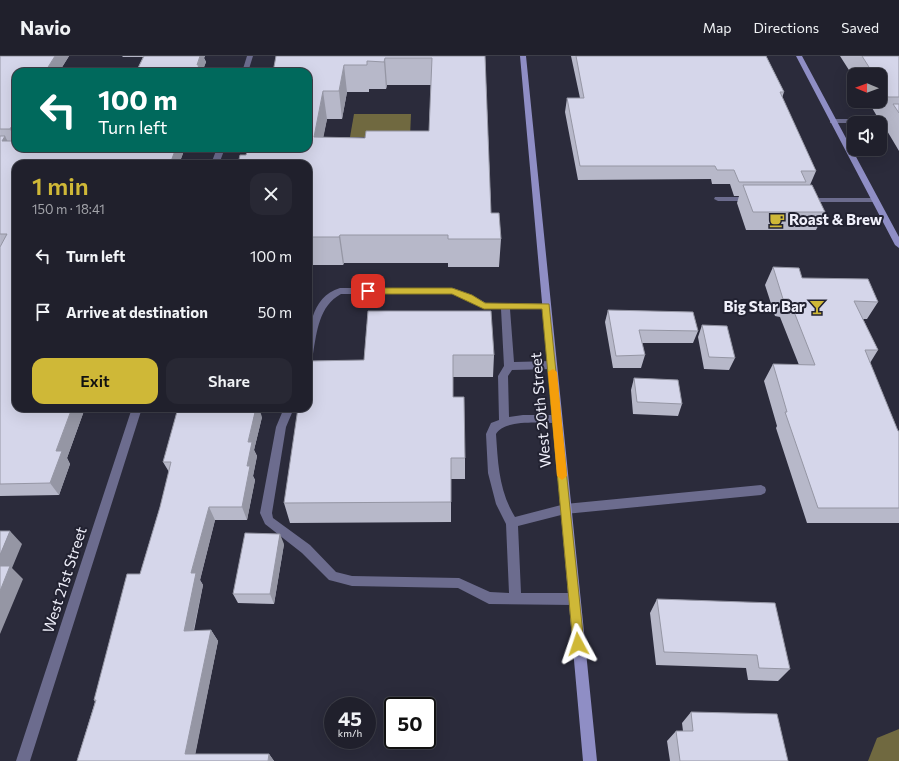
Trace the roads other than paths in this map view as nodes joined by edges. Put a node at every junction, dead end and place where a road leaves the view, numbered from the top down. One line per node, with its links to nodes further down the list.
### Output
1 (250, 56): 4 (street)
2 (523, 56): 13 (main road, West 20th Street)
3 (799, 56): 5 (main road)
4 (246, 68)
5 (833, 121): 6 (street); 10 (main road)
6 (899, 121)
7 (718, 199): 8 (street)
8 (756, 199)
9 (795, 200): 10 (street)
10 (875, 200): 11 (main road)
11 (899, 245)
12 (505, 306): 13 (street); 14 (street); 16 (street)
13 (546, 306): 15 (main road, West 20th Street)
14 (312, 339)
15 (552, 365): 16 (street); 19 (main road, West 20th Street)
16 (509, 366): 20 (street)
17 (136, 412): 26 (street, West 21st Street)
18 (287, 412): 24 (street)
19 (557, 419): 20 (street); 22 (main road, West 20th Street)
20 (504, 422): 23 (street)
21 (761, 490): 22 (street)
22 (565, 509): 23 (street); 25 (main road, West 20th Street)
23 (512, 523): 24 (street)
24 (515, 599): 25 (street)
25 (574, 600): 27 (main road, West 20th Street)
26 (23, 761)
27 (590, 761)

